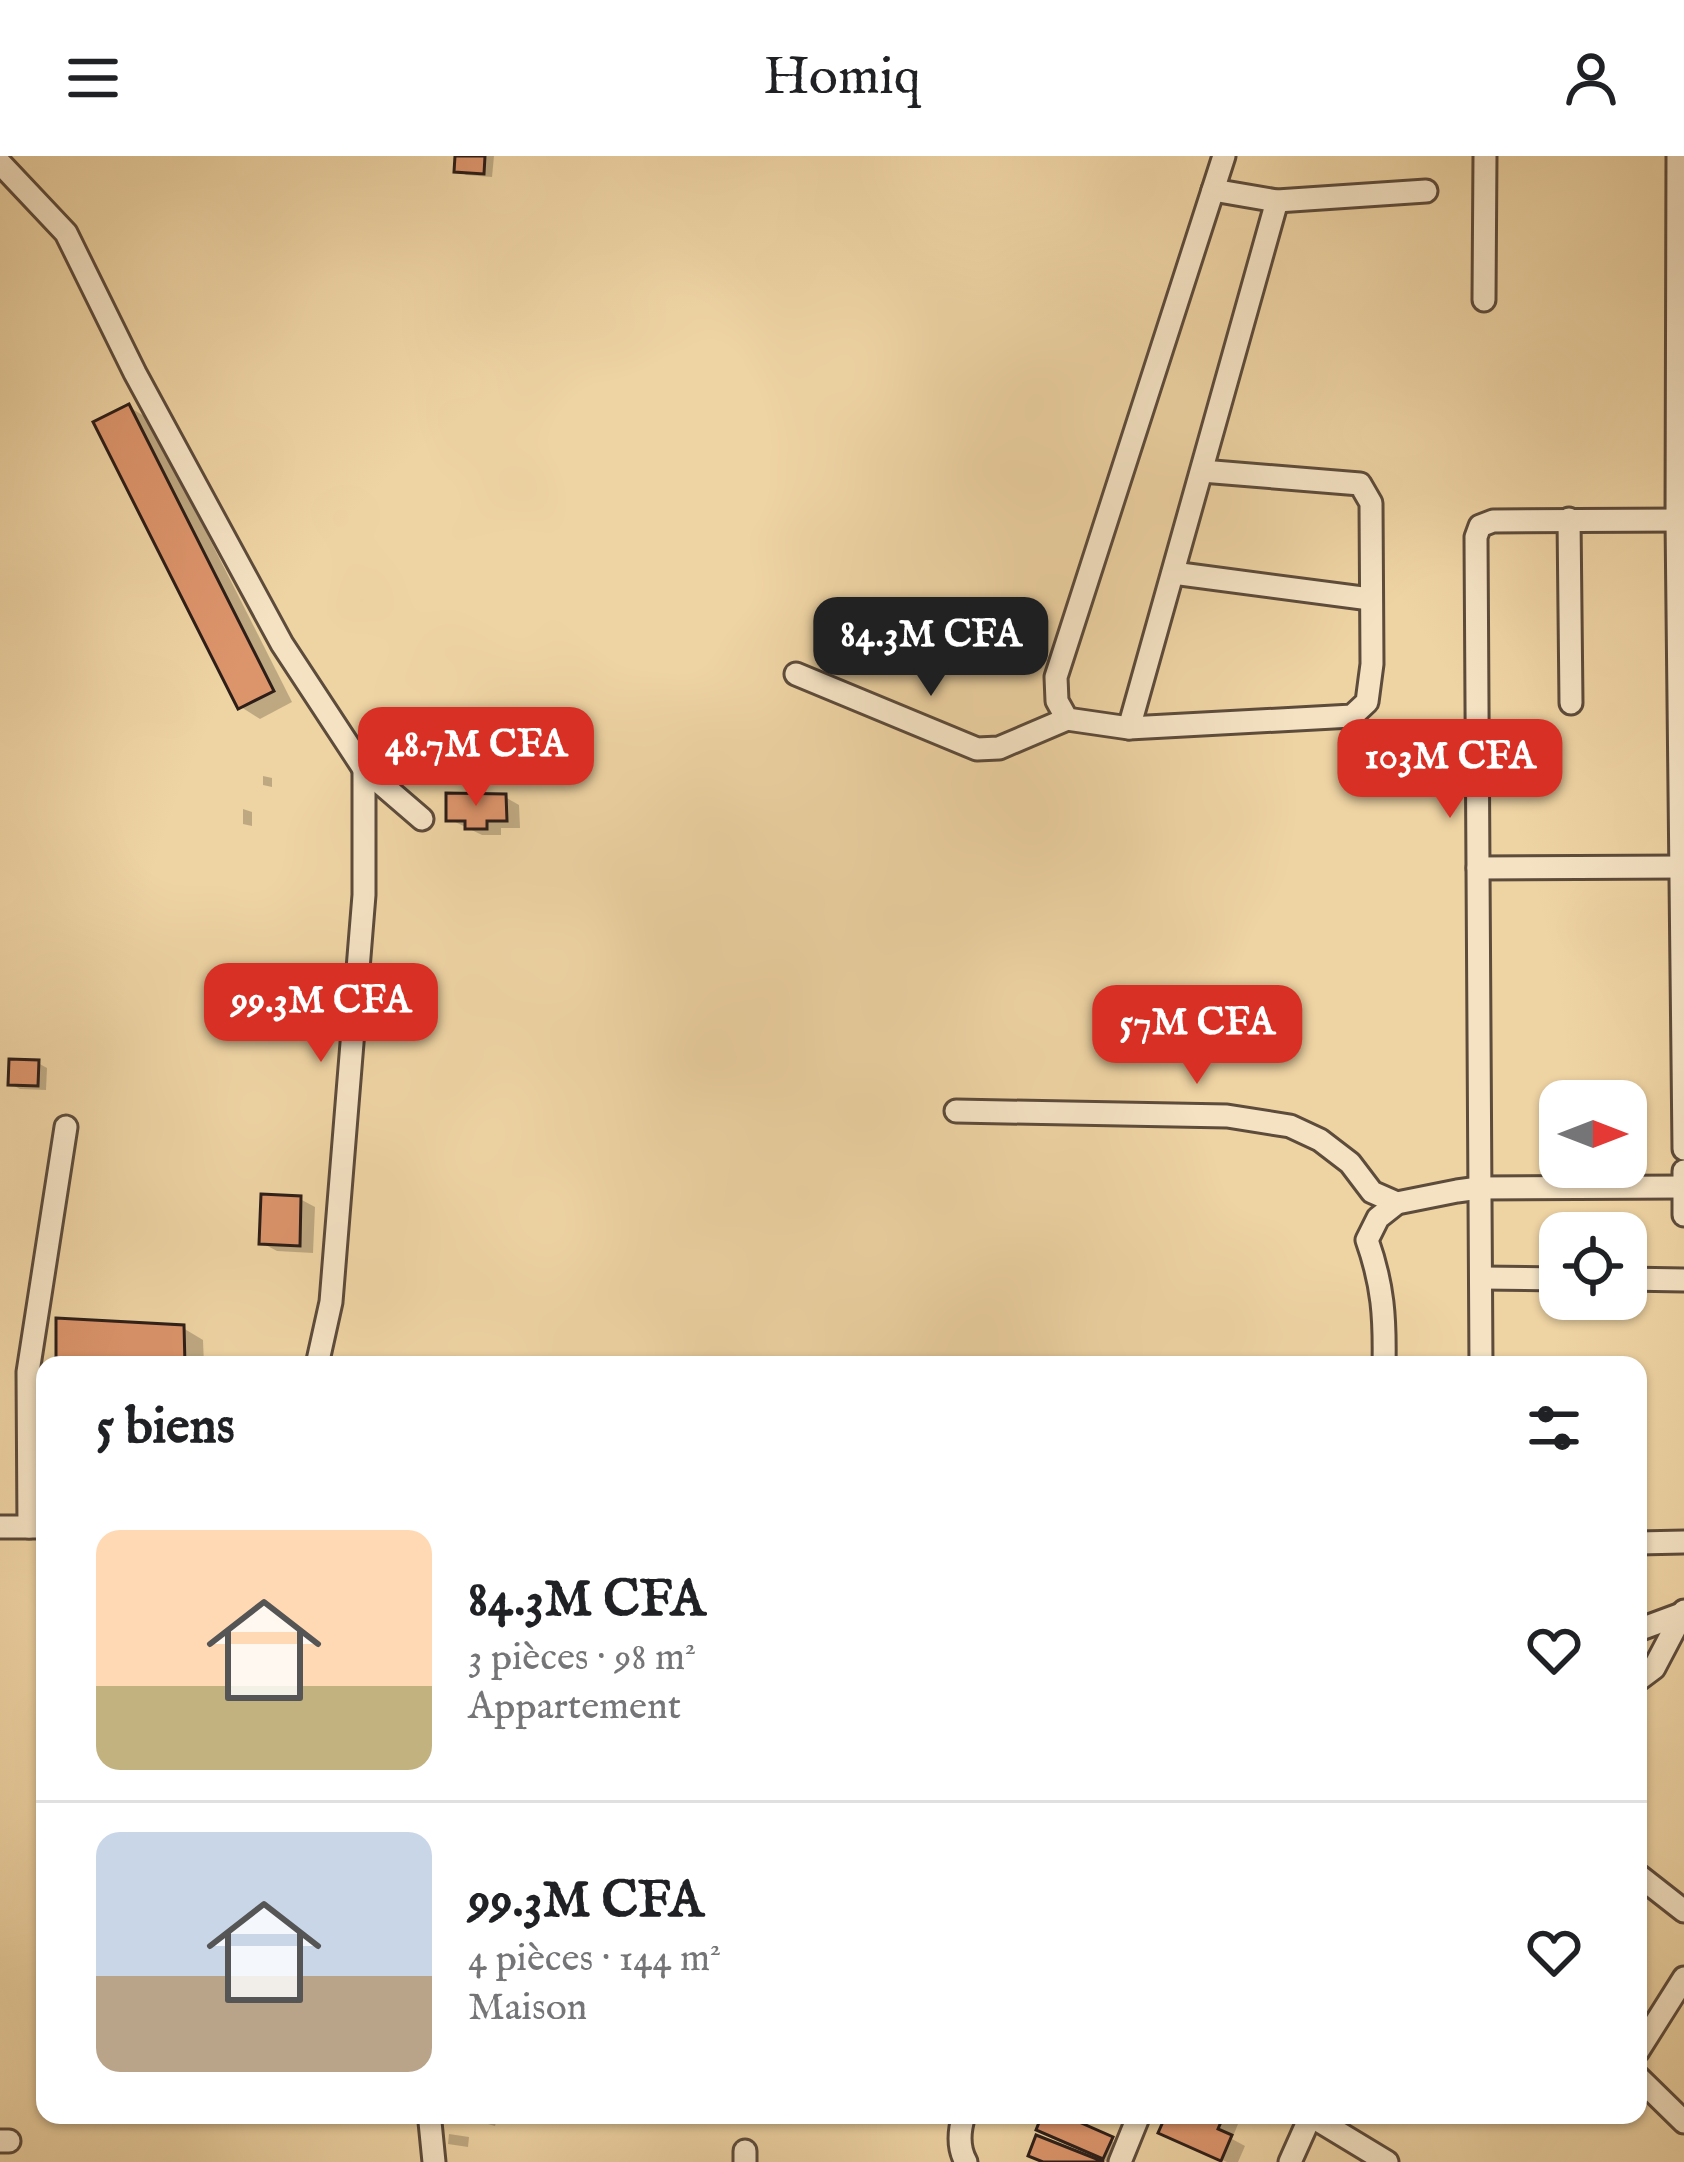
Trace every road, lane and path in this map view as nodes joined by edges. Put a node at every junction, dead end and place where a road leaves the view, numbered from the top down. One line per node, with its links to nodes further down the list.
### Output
1 (1224, 156): 5 (street)
2 (1485, 156): 8 (street)
3 (1678, 156): 11 (street)
4 (0, 163): 18 (street)
5 (1213, 190): 7 (street); 16 (street)
6 (1426, 191): 7 (street)
7 (1277, 202): 9 (street)
8 (1484, 300)
9 (1202, 471): 12 (street); 13 (street)
10 (1569, 519): 11 (street); 15 (street); 21 (street)
11 (1680, 520): 20 (street)
12 (1173, 573): 13 (street); 17 (street)
13 (1370, 599): 17 (street)
14 (796, 674): 16 (street)
15 (1571, 703)
16 (1067, 719): 17 (street)
17 (1129, 728)
18 (364, 770): 19 (street); 34 (street)
19 (422, 819)
20 (1682, 867): 21 (street); 24 (street)
21 (1478, 868): 27 (street)
22 (956, 1111): 28 (street)
23 (66, 1127): 37 (street)
24 (1684, 1149)
25 (1684, 1171): 26 (street)
26 (1683, 1187): 27 (street); 29 (street)
27 (1479, 1188): 28 (street); 30 (street)
28 (1397, 1203): 35 (street)
29 (1684, 1215)
30 (1482, 1278): 31 (street); 36 (street)
31 (1539, 1279)
32 (1647, 1279): 33 (street)
33 (1684, 1280)
34 (319, 1356)
35 (1384, 1356)
36 (1481, 1356)
37 (36, 1510)
38 (0, 1527): 39 (street)
39 (36, 1527)
40 (1684, 1542): 41 (street)
41 (1647, 1543)
42 (1684, 1613): 43 (street); 44 (street)
43 (1647, 1627)
44 (1647, 1673)
45 (1647, 1882): 46 (street)
46 (1684, 1911)
47 (1684, 1978): 48 (street)
48 (1647, 2037)
49 (1647, 2087): 50 (street)
50 (1684, 2122)
51 (430, 2124): 56 (street)
52 (961, 2124): 57 (street)
53 (1135, 2124): 58 (street)
54 (1307, 2124): 59 (street)
55 (1324, 2124): 60 (street)
56 (434, 2162)
57 (967, 2162)
58 (1120, 2162)
59 (1290, 2162)
60 (1387, 2162)

